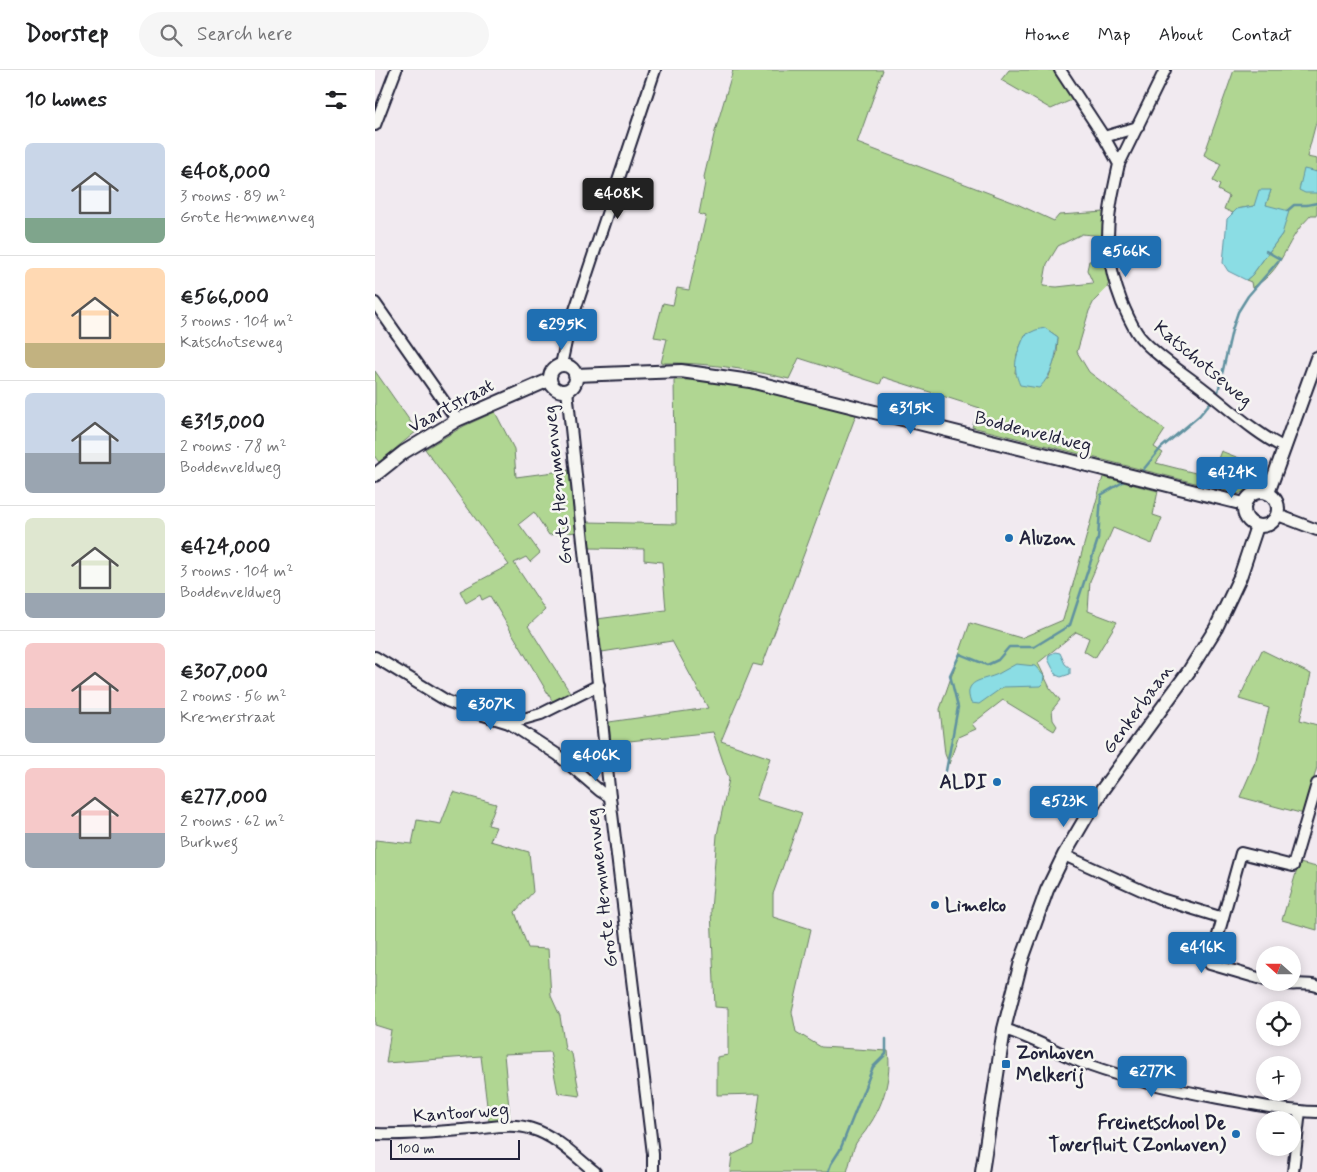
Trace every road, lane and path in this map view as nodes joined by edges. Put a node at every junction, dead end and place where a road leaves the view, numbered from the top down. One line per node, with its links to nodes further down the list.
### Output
1 (397, 70): 5 (street)
2 (655, 70): 11 (street, Grote Hemmenweg)
3 (1060, 70): 7 (street)
4 (1165, 70): 6 (street, Katschotseweg)
5 (375, 125)
6 (1138, 127): 7 (street); 8 (street, Katschotseweg)
7 (1104, 137): 8 (street)
8 (1119, 164): 16 (street, Katschotseweg)
9 (375, 303): 15 (street)
10 (1317, 358): 16 (street)
11 (561, 365): 12 (street); 13 (street, Grote Hemmenweg)
12 (575, 375): 14 (street, Grote Hemmenweg); 19 (street, Boddenveldweg)
13 (549, 380): 14 (street, Grote Hemmenweg); 15 (street, Vaartstraat)
14 (567, 390): 24 (street, Grote Hemmenweg)
15 (457, 420): 17 (street, Vaartstraat)
16 (1285, 448): 18 (street)
17 (375, 475)
18 (1268, 493): 19 (street); 20 (street)
19 (1244, 504): 21 (street)
20 (1277, 515): 21 (street); 22 (street)
21 (1257, 526): 28 (street, Genkerbaan)
22 (1317, 530)
23 (375, 657): 25 (street)
24 (599, 685): 25 (street); 27 (street, Grote Hemmenweg)
25 (509, 724): 27 (street)
26 (1317, 784): 29 (street)
27 (610, 797): 40 (street, Grote Hemmenweg)
28 (1064, 855): 29 (street); 33 (street, Genkerbaan)
29 (1223, 918): 30 (street)
30 (1256, 977)
31 (1301, 984): 32 (street)
32 (1317, 986)
33 (1003, 1029): 34 (street); 41 (street, Genkerbaan)
34 (1300, 1111)
35 (1301, 1111): 36 (street)
36 (1317, 1112)
37 (375, 1134): 39 (street, Kantoorweg)
38 (1295, 1156): 42 (street)
39 (595, 1172)
40 (653, 1172)
41 (982, 1172)
42 (1293, 1172)

